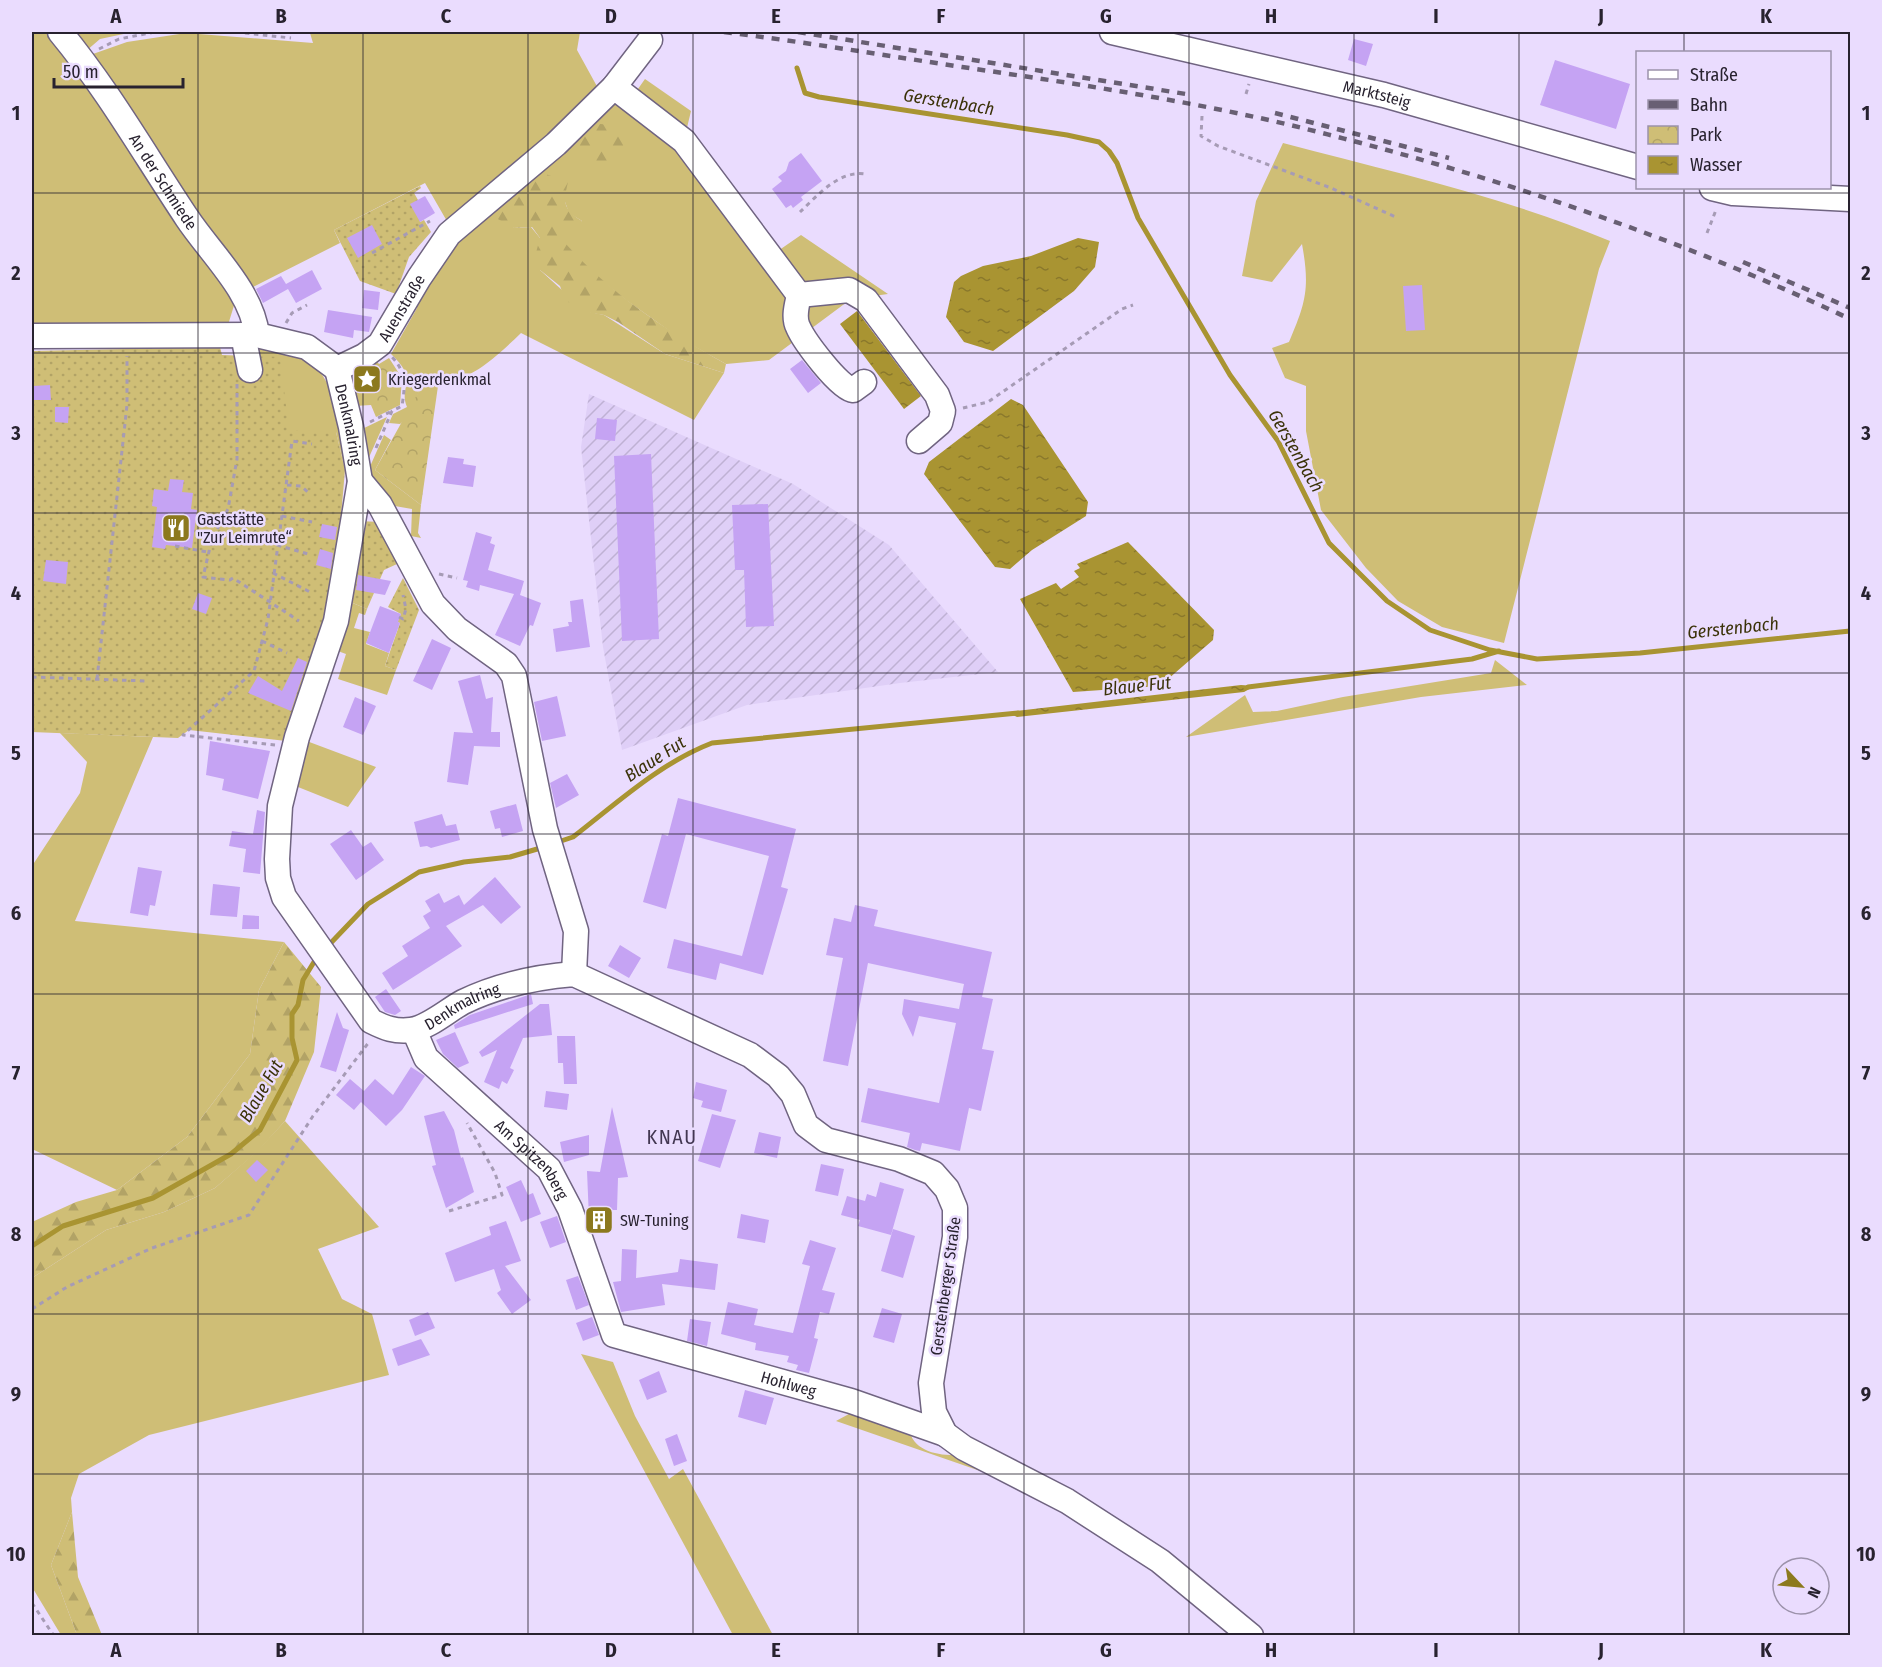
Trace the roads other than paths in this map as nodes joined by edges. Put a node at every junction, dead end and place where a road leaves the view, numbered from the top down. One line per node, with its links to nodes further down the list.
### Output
1 (60, 32): 10 (street, An der Schmiede)
2 (1112, 32): 5 (street, Marktsteig)
3 (650, 40): 4 (street, Auenstraße)
4 (614, 87): 8 (street); 12 (street, Auenstraße)
5 (1636, 166)
6 (1717, 189): 7 (street)
7 (1851, 199)
8 (799, 295): 13 (street); 14 (street)
9 (32, 336): 10 (street)
10 (260, 336): 11 (street, An der Schmiede); 12 (street)
11 (248, 365)
12 (337, 369): 15 (street, Denkmalring)
13 (864, 382)
14 (919, 441)
15 (359, 476): 16 (street, Denkmalring); 17 (street, Denkmalring)
16 (574, 974): 17 (street, Denkmalring); 19 (street, Gerstenberger Straße)
17 (414, 1030): 18 (street, Am Spitzenberg)
18 (631, 1342): 19 (street, Hohlweg)
19 (945, 1434): 20 (street)
20 (1251, 1635)

